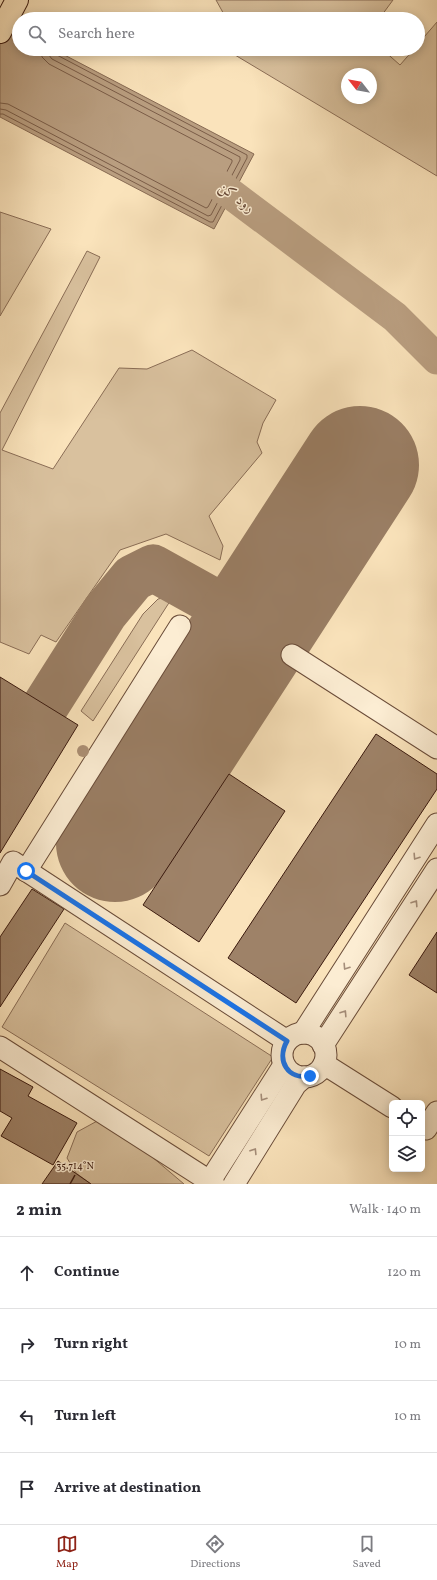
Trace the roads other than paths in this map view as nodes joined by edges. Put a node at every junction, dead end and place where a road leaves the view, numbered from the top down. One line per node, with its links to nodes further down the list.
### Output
1 (17, 0): 2 (highway)
2 (0, 32)
3 (180, 626): 8 (lane)
4 (292, 655): 5 (lane)
5 (437, 748)
6 (437, 824): 10 (lane, one-way to 10)
7 (437, 869): 12 (lane, one-way to 7)
8 (26, 871): 9 (lane); 10 (lane)
9 (0, 885)
10 (295, 1037): 12 (lane); 13 (lane)
11 (0, 1047): 16 (lane)
12 (324, 1055): 14 (lane); 15 (lane)
13 (284, 1065): 14 (lane); 16 (lane, one-way to 16)
14 (304, 1077): 17 (lane, one-way to 14)
15 (389, 1105)
16 (212, 1183)
17 (234, 1184)

